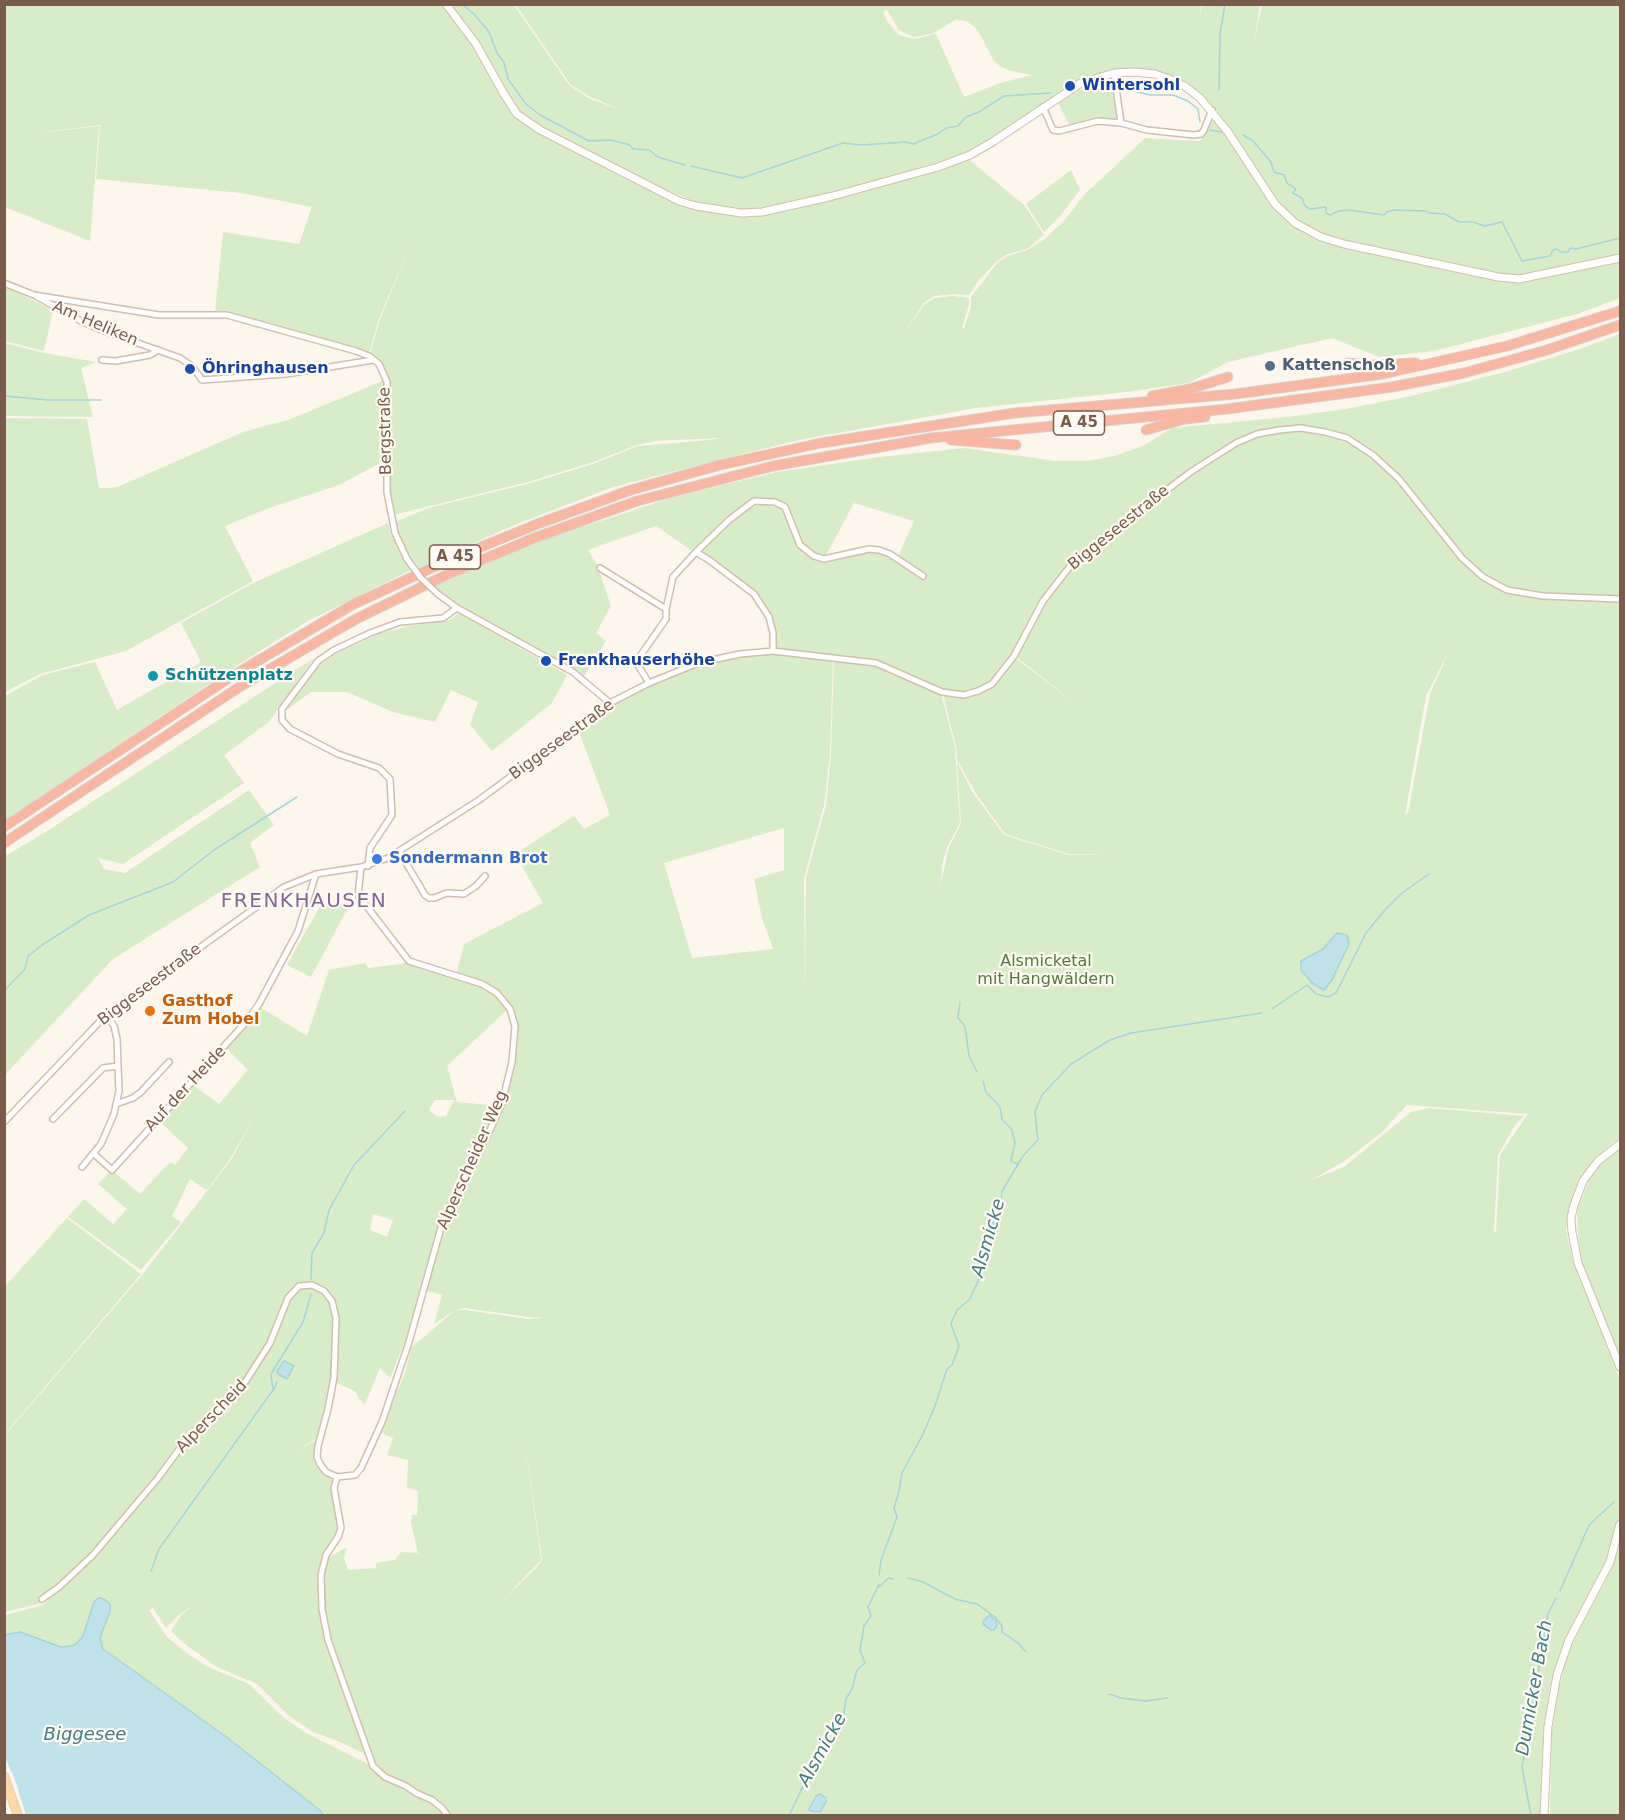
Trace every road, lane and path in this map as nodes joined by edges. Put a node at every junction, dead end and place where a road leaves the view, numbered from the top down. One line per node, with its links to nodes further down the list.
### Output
1 (446, 4): 3 (street)
2 (1114, 73): 3 (street); 4 (street); 5 (street)
3 (1043, 107): 5 (street)
4 (1209, 107): 5 (street); 6 (street)
5 (1120, 123)
6 (1620, 258)
7 (4, 283): 8 (street)
8 (34, 295): 11 (street, Am Heliken); 13 (street)
9 (1620, 311): 15 (highway, A 45)
10 (1620, 324): 18 (highway, A 45)
11 (158, 350): 12 (street, Am Heliken); 13 (street, Am Heliken)
12 (102, 360)
13 (373, 360): 26 (street, Bergstraße, bridge)
14 (1348, 363): 15 (highway)
15 (1428, 365): 17 (highway, A 45)
16 (1228, 377): 17 (highway)
17 (1134, 402): 31 (highway, A 45)
18 (1227, 409): 19 (highway); 20 (highway, A 45)
19 (1146, 430)
20 (931, 438): 21 (highway); 32 (highway, A 45)
21 (1016, 445)
22 (696, 552): 24 (street); 27 (street); 28 (street)
23 (600, 568): 27 (street)
24 (923, 576)
25 (1620, 599): 28 (street, Biggeseestraße)
26 (457, 608): 30 (street, Bergstraße); 34 (street)
27 (666, 609): 29 (street)
28 (773, 651): 29 (street, Biggeseestraße)
29 (649, 683): 30 (street, Biggeseestraße)
30 (610, 703): 33 (street, Biggeseestraße)
31 (4, 827)
32 (4, 843)
33 (399, 851): 34 (street, Biggeseestraße); 37 (street)
34 (368, 866): 35 (street, Biggeseestraße)
35 (361, 867): 36 (street, Biggeseestraße); 48 (street, Alperscheider Weg)
36 (316, 874): 38 (street, Biggeseestraße); 45 (street, Auf der Heide)
37 (485, 876)
38 (106, 1016): 40 (street); 43 (street, Biggeseestraße)
39 (168, 1062): 41 (street)
40 (118, 1066): 41 (street); 42 (street)
41 (116, 1104): 45 (street)
42 (53, 1119)
43 (4, 1122)
44 (1620, 1144): 47 (street)
45 (94, 1154): 46 (street)
46 (82, 1167)
47 (1620, 1367)
48 (337, 1477): 51 (street, Alperscheid); 54 (street)
49 (1620, 1524): 50 (street)
50 (1618, 1542): 55 (street)
51 (42, 1599)
52 (4, 1776): 53 (main road)
53 (18, 1815)
54 (447, 1815)
55 (1544, 1815)

